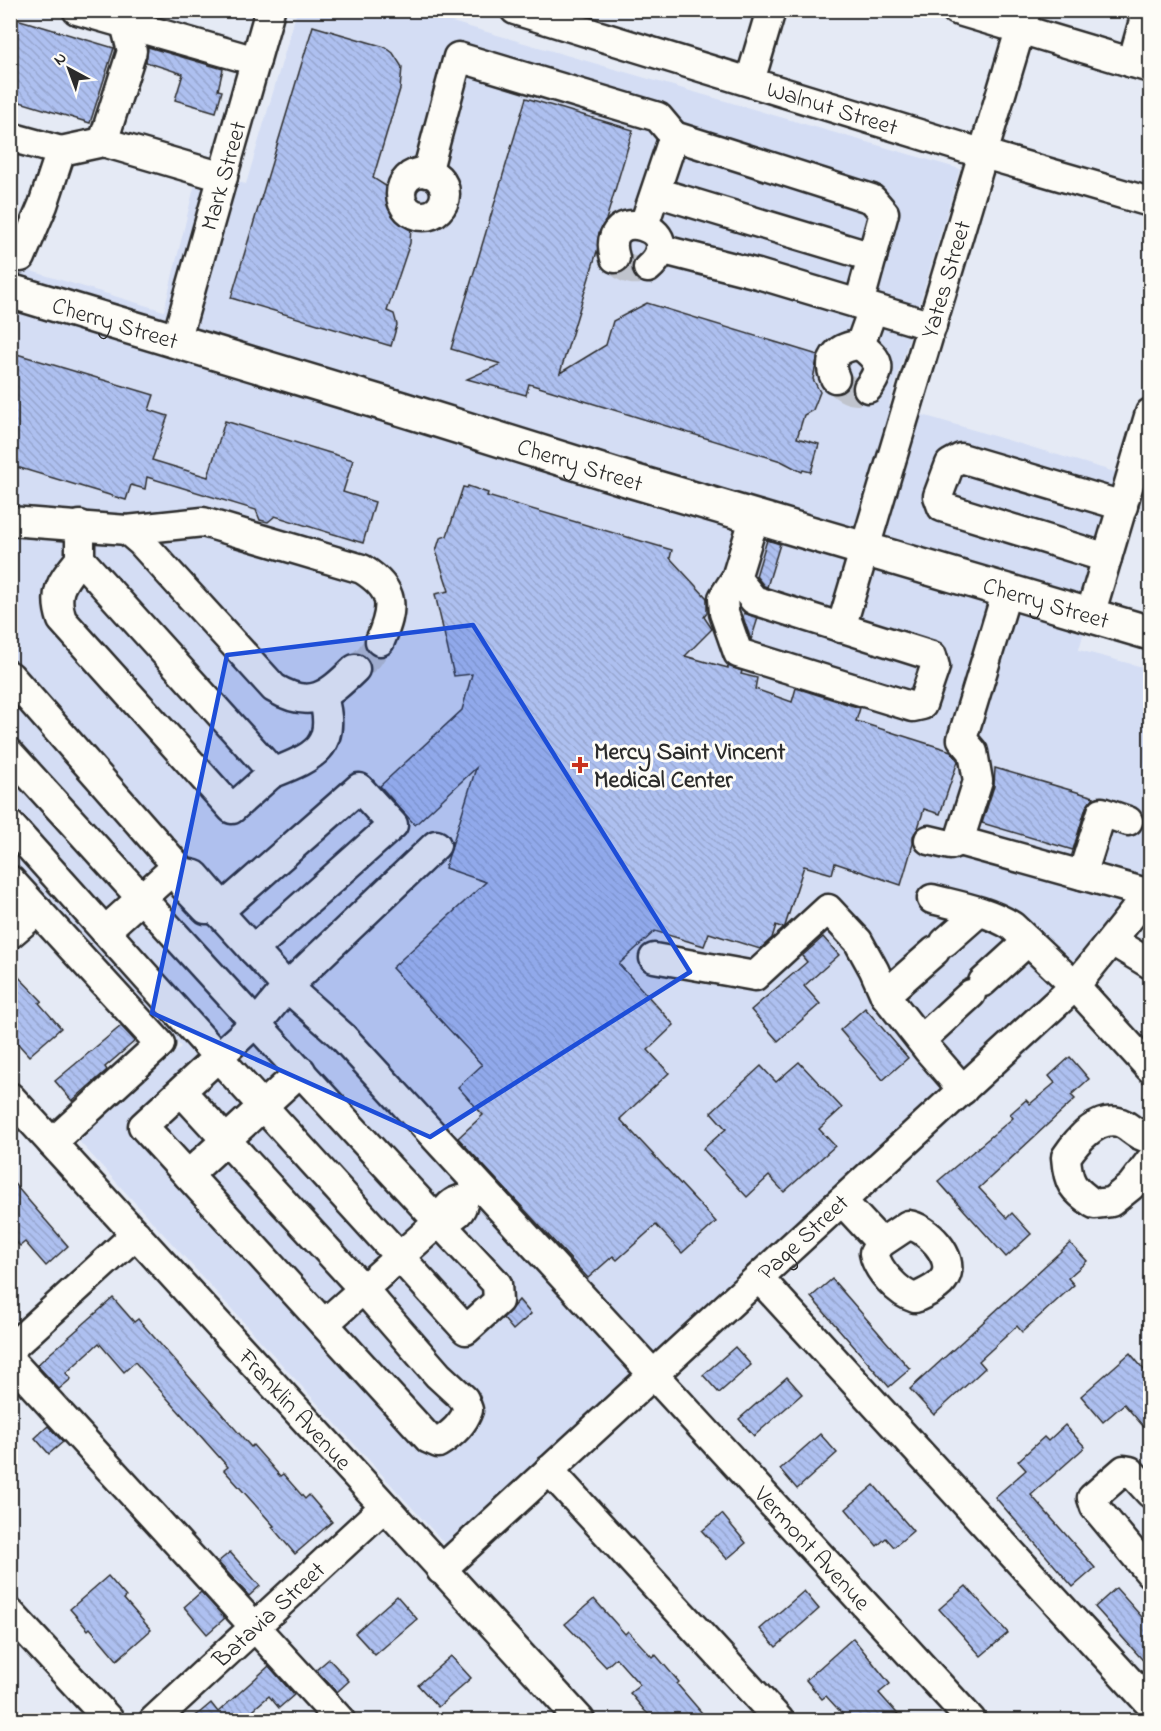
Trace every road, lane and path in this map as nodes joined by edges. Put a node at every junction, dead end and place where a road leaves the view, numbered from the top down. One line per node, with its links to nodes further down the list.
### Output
1 (77, 10): 8 (street)
2 (270, 10): 9 (street, Mark Street)
3 (771, 10): 11 (street)
4 (956, 10): 7 (street)
5 (1147, 10): 10 (street)
6 (520, 11): 11 (street, Walnut Street)
7 (1023, 20): 10 (street); 16 (street, Yates Street)
8 (125, 24): 9 (street); 14 (street)
9 (256, 61): 18 (street, Mark Street)
10 (1141, 65)
11 (750, 81): 16 (street, Walnut Street)
12 (674, 136): 17 (street); 19 (street); 23 (street)
13 (10, 137): 15 (street)
14 (103, 142): 15 (street); 18 (street)
15 (61, 151): 22 (street)
16 (984, 154): 20 (street, Walnut Street); 28 (street, Yates Street)
17 (427, 173): 17 (street)
18 (223, 177): 29 (street, Mark Street)
19 (656, 192): 21 (street); 23 (street)
20 (1150, 202)
21 (644, 225): 24 (street); 27 (street)
22 (16, 256): 25 (street)
23 (872, 257): 27 (street)
24 (615, 258)
25 (10, 286)
26 (10, 291): 29 (main road, Cherry Street)
27 (866, 307): 28 (street); 30 (street)
28 (932, 326): 40 (street, Yates Street)
29 (176, 341): 36 (main road, Cherry Street)
30 (860, 345): 31 (street); 32 (street)
31 (834, 378)
32 (868, 388)
33 (1150, 414): 34 (street)
34 (1141, 478): 35 (street)
35 (1123, 506): 41 (street); 41 (street)
36 (754, 516): 40 (main road, Cherry Street); 43 (street)
37 (10, 521): 38 (street)
38 (80, 525): 39 (street); 42 (street)
39 (127, 530): 50 (street); 53 (street)
40 (865, 548): 44 (main road, Cherry Street); 48 (street, Yates Street)
41 (1107, 558): 46 (street)
42 (80, 559): 55 (street); 55 (street)
43 (736, 578): 45 (street); 47 (street)
44 (1008, 591): 46 (main road, Cherry Street); 59 (street)
45 (754, 600): 47 (street); 48 (street)
46 (1090, 615): 49 (main road, Cherry Street)
47 (728, 624): 48 (street)
48 (841, 628)
49 (1150, 633)
50 (380, 641)
51 (355, 669): 53 (street)
52 (10, 676): 61 (street)
53 (323, 697): 55 (street)
54 (10, 754): 65 (street)
55 (271, 774)
56 (1128, 821): 62 (street)
57 (10, 825): 70 (street)
58 (929, 840): 59 (street)
59 (959, 841): 62 (street)
60 (436, 845): 78 (street)
61 (179, 869): 65 (street); 68 (street, Vermont Avenue)
62 (1082, 875): 64 (street)
63 (10, 880): 67 (street)
64 (1150, 893): 73 (street, Page Street)
65 (142, 897): 70 (street); 80 (street)
66 (932, 899): 69 (street)
67 (38, 910): 71 (street); 91 (street)
68 (217, 910): 74 (street, Vermont Avenue); 74 (street)
69 (979, 912): 72 (street); 79 (street)
70 (105, 931): 82 (street)
71 (10, 934)
72 (1028, 941): 77 (street); 81 (street)
73 (1112, 941): 76 (street); 77 (street, Page Street)
74 (253, 950): 78 (street, Vermont Avenue)
75 (654, 958): 79 (street)
76 (1150, 964)
77 (1075, 986): 83 (street); 85 (street, Page Street)
78 (287, 987): 80 (street); 94 (street, Vermont Avenue)
79 (885, 996): 81 (street)
80 (256, 1022): 82 (street); 84 (street)
81 (921, 1040): 85 (street)
82 (218, 1057): 86 (street); 88 (street)
83 (1150, 1068)
84 (301, 1071): 88 (street); 96 (street)
85 (963, 1090): 95 (street, Page Street)
86 (181, 1091): 90 (street); 93 (street)
87 (10, 1097): 91 (street, Franklin Avenue)
88 (263, 1106): 90 (street); 99 (street)
89 (1150, 1138): 92 (street)
90 (226, 1140): 93 (street); 101 (street)
91 (52, 1143): 97 (street, Franklin Avenue)
92 (1150, 1161)
93 (188, 1175): 102 (street)
94 (472, 1192): 96 (street); 105 (street, Vermont Avenue)
95 (842, 1201): 98 (street); 100 (street, Page Street)
96 (441, 1220): 99 (street); 99 (street)
97 (136, 1234): 103 (street); 108 (street, Franklin Avenue)
98 (881, 1243)
99 (398, 1257): 101 (street)
100 (759, 1278): 105 (street, Page Street); 113 (street)
101 (363, 1289): 102 (street); 102 (street)
102 (324, 1324)
103 (10, 1349)
104 (10, 1360): 112 (street)
105 (654, 1374): 106 (street, Page Street); 119 (street, Vermont Avenue)
106 (549, 1470): 110 (street, Page Street); 118 (street)
107 (1150, 1494): 109 (street)
108 (384, 1507): 110 (street, Franklin Avenue); 112 (street, Batavia Street)
109 (1147, 1561)
110 (441, 1570): 117 (street, Franklin Avenue)
111 (10, 1613): 114 (street)
112 (255, 1628): 115 (street, Batavia Street); 116 (street)
113 (1150, 1704)
114 (109, 1720)
115 (154, 1720)
116 (340, 1720)
117 (580, 1720)
118 (778, 1720)
119 (972, 1720)

